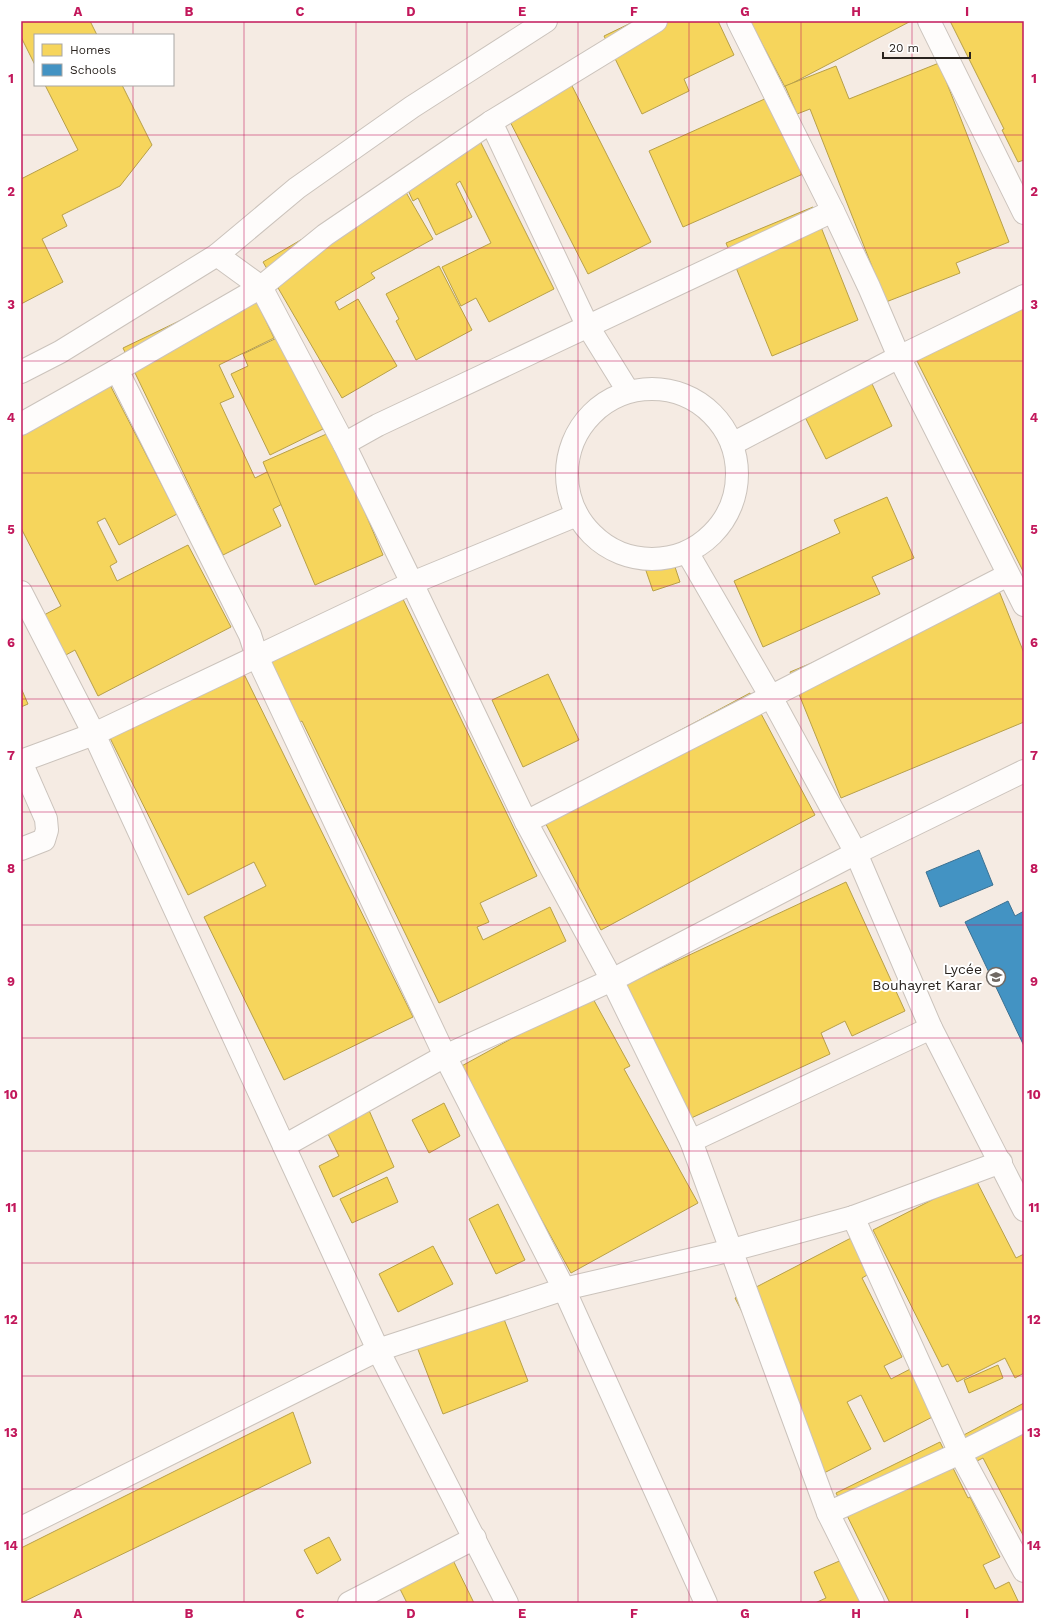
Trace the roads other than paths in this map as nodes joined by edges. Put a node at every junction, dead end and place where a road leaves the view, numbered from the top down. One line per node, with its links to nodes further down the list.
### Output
1 (546, 21): 8 (street)
2 (656, 21): 5 (street)
3 (738, 21): 6 (street)
4 (928, 21): 7 (street)
5 (491, 122): 9 (street); 11 (street)
6 (833, 211): 11 (street); 12 (street)
7 (1024, 213)
8 (217, 255): 9 (street); 14 (street)
9 (262, 288): 13 (street); 19 (street)
10 (1024, 296): 12 (street)
11 (587, 326): 15 (street); 19 (street)
12 (900, 357): 18 (street); 23 (street)
13 (117, 370): 17 (street); 27 (street)
14 (21, 372)
15 (628, 391): 16 (street); 21 (street)
16 (720, 422): 18 (street); 20 (street)
17 (21, 424)
18 (756, 432): 20 (street)
19 (344, 444): 24 (street)
20 (732, 444): 22 (street)
21 (577, 515): 22 (street); 24 (street)
22 (687, 552): 28 (street)
23 (1008, 574): 26 (street); 28 (street)
24 (412, 583): 27 (street); 32 (street)
25 (21, 592): 29 (street)
26 (1024, 605)
27 (257, 657): 29 (street); 37 (street)
28 (771, 697): 32 (street); 34 (street)
29 (94, 734): 30 (street); 39 (street)
30 (21, 761): 33 (street)
31 (1024, 771): 34 (street)
32 (526, 822): 35 (street)
33 (21, 849)
34 (856, 853): 35 (street); 36 (street)
35 (612, 980): 37 (street); 38 (street)
36 (931, 1028): 38 (street); 40 (street)
37 (445, 1056): 39 (street); 44 (street)
38 (691, 1141): 43 (street)
39 (284, 1146): 45 (street)
40 (1001, 1162): 41 (street); 42 (street)
41 (1024, 1210)
42 (853, 1217): 43 (street); 47 (street)
43 (732, 1250): 44 (street); 48 (street)
44 (564, 1289): 45 (street); 54 (street)
45 (378, 1350): 49 (street); 50 (street)
46 (1024, 1421): 47 (street)
47 (960, 1452): 48 (street); 51 (street)
48 (828, 1513): 55 (street)
49 (21, 1528)
50 (474, 1538): 52 (street); 53 (street)
51 (1024, 1571)
52 (349, 1603)
53 (507, 1603)
54 (706, 1603)
55 (873, 1603)

